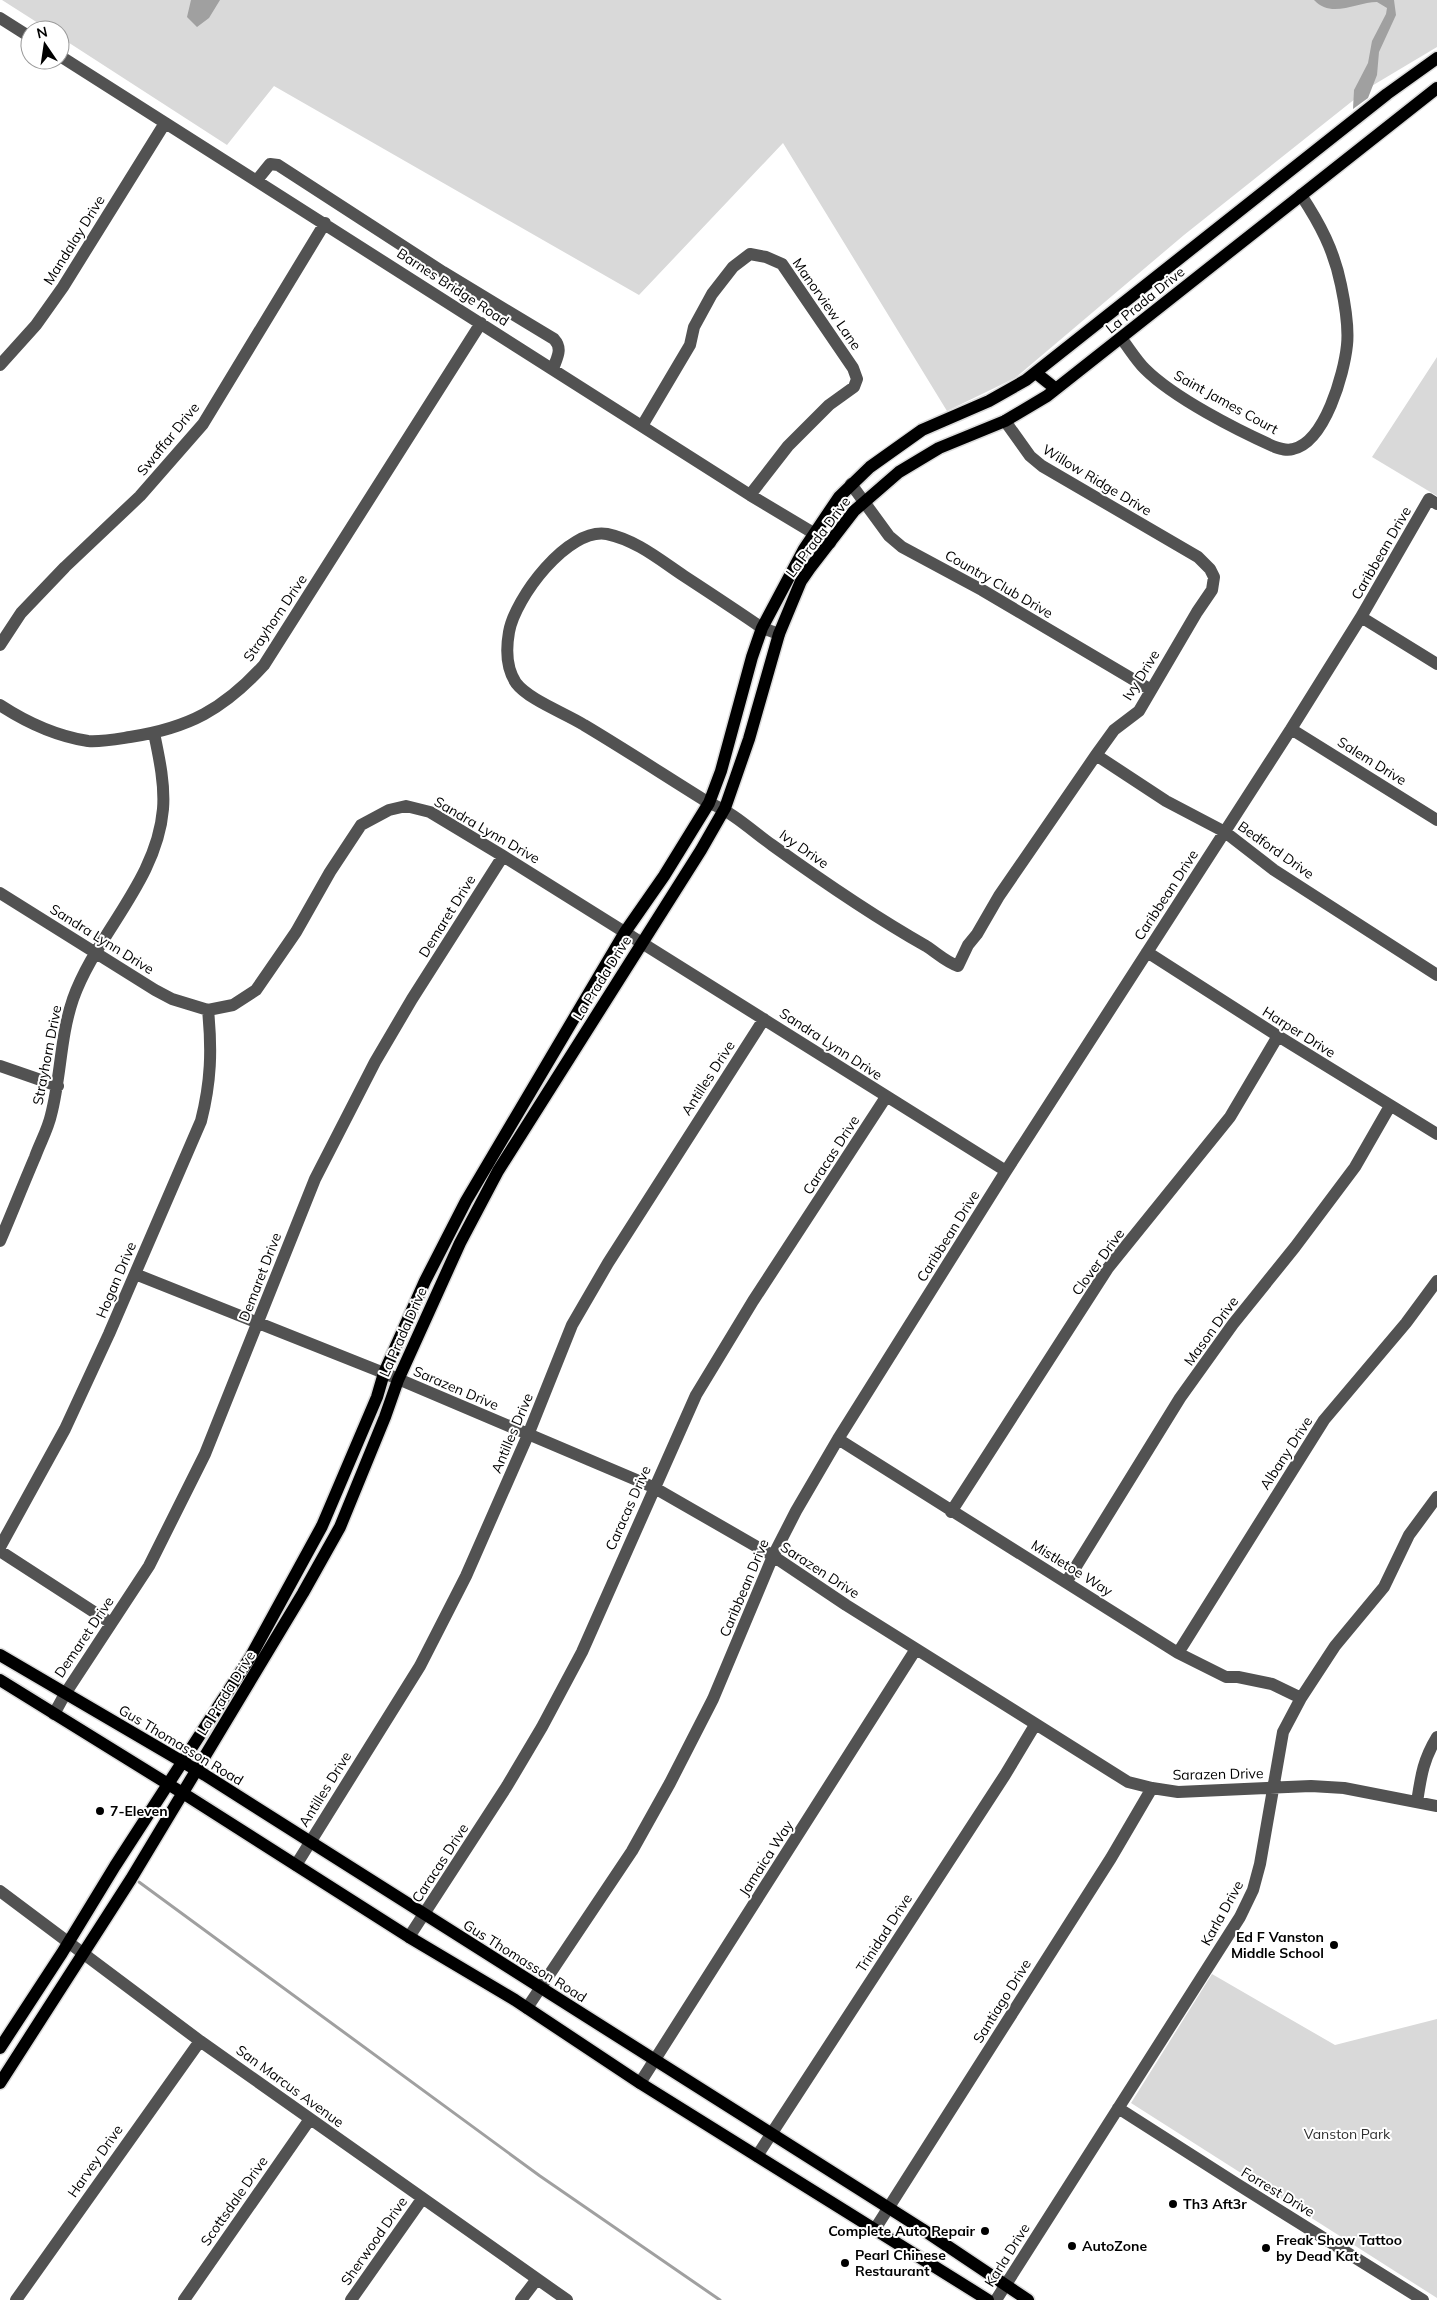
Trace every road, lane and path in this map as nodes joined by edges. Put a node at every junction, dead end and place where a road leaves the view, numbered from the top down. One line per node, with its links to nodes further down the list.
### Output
1 (4, 20): 2 (street); 3 (street)
2 (20, 30)
3 (0, 34)
4 (1437, 58): 15 (main road, La Prada Drive)
5 (70, 62): 7 (street, Barnes Bridge Road)
6 (1436, 90): 9 (main road, La Prada Drive)
7 (165, 123): 8 (street, Barnes Bridge Road); 13 (street, Mandalay Drive)
8 (257, 180): 10 (street, Barnes Bridge Road); 14 (street)
9 (1301, 195): 12 (main road, La Prada Drive); 12 (street, Saint James Court)
10 (325, 223): 11 (street, Barnes Bridge Road); 29 (street, Swaffar Drive)
11 (481, 323): 14 (street, Barnes Bridge Road); 35 (street, Strayhorn Drive)
12 (1121, 338): 16 (main road, La Prada Drive)
13 (0, 366)
14 (553, 369): 18 (street, Barnes Bridge Road)
15 (1036, 372): 16 (main road); 19 (main road, La Prada Drive)
16 (1056, 389): 17 (main road, La Prada Drive)
17 (1005, 421): 21 (main road, La Prada Drive); 24 (street, Willow Ridge Drive)
18 (642, 426): 20 (street, Barnes Bridge Road); 20 (street, Manorview Lane)
19 (851, 484): 21 (street, Country Club Drive); 23 (main road, La Prada Drive)
20 (750, 495): 23 (street, Barnes Bridge Road)
21 (864, 501): 25 (main road, La Prada Drive); 31 (street, Country Club Drive)
22 (1433, 501): 26 (street, Caribbean Drive)
23 (814, 533): 25 (street, Barnes Bridge Road); 27 (main road, La Prada Drive)
24 (1160, 536): 31 (street, Ivy Drive)
25 (830, 542): 28 (main road, La Prada Drive)
26 (1361, 617): 30 (street); 33 (street, Caribbean Drive)
27 (762, 628): 28 (street, Ivy Drive); 34 (main road, La Prada Drive); 38 (street, Ivy Drive)
28 (779, 634): 36 (main road, La Prada Drive)
29 (0, 646)
30 (1437, 664)
31 (1151, 690): 37 (street, Ivy Drive)
32 (0, 705): 35 (street)
33 (1291, 729): 40 (street, Salem Drive); 41 (street, Caribbean Drive)
34 (733, 732): 36 (main road); 38 (main road, La Prada Drive)
35 (154, 734): 47 (street, Strayhorn Drive)
36 (749, 740): 39 (main road, La Prada Drive)
37 (1096, 755): 39 (street, Ivy Drive); 41 (street, Bedford Drive)
38 (709, 803): 39 (street, Ivy Drive); 44 (main road, La Prada Drive)
39 (725, 808): 45 (main road, La Prada Drive)
40 (1437, 820)
41 (1225, 832): 46 (street, Caribbean Drive); 48 (street, Bedford Drive)
42 (503, 856): 44 (street, Sandra Lynn Drive); 49 (street, Sandra Lynn Drive); 61 (street, Demaret Drive)
43 (0, 893): 47 (street, Sandra Lynn Drive)
44 (625, 932): 45 (street, Sandra Lynn Drive); 62 (main road, La Prada Drive)
45 (642, 943): 50 (street, Sandra Lynn Drive); 63 (main road, La Prada Drive)
46 (1147, 952): 51 (street, Harper Drive); 57 (street, Caribbean Drive)
47 (95, 953): 49 (street, Sandra Lynn Drive); 53 (street, Strayhorn Drive)
48 (1437, 975)
49 (208, 1010): 59 (street, Hogan Drive)
50 (764, 1019): 54 (street, Sandra Lynn Drive); 64 (street, Antilles Drive)
51 (1278, 1036): 55 (street, Harper Drive); 68 (street, Clover Drive)
52 (0, 1066): 53 (street)
53 (58, 1086): 58 (street, Strayhorn Drive)
54 (886, 1097): 57 (street, Sandra Lynn Drive); 66 (street, Caracas Drive)
55 (1390, 1106): 56 (street, Harper Drive); 71 (street, Mason Drive)
56 (1437, 1134)
57 (1006, 1171): 65 (street, Caribbean Drive)
58 (0, 1241)
59 (135, 1274): 61 (street, Sarazen Drive); 69 (street, Hogan Drive)
60 (1437, 1281): 76 (street, Albany Drive)
61 (259, 1322): 62 (street, Sarazen Drive); 72 (street, Demaret Drive)
62 (384, 1373): 63 (street, Sarazen Drive); 73 (main road, La Prada Drive)
63 (398, 1380): 64 (street, Sarazen Drive); 75 (main road, La Prada Drive)
64 (528, 1435): 66 (street, Sarazen Drive); 92 (street, Antilles Drive)
65 (838, 1439): 68 (street, Mistletoe Way); 70 (street, Caribbean Drive)
66 (654, 1487): 70 (street, Sarazen Drive); 95 (street, Caracas Drive)
67 (1437, 1497): 80 (street, Karla Drive)
68 (951, 1512): 71 (street, Mistletoe Way)
69 (0, 1549): 72 (street)
70 (773, 1556): 74 (street, Sarazen Drive); 99 (street, Caribbean Drive)
71 (1067, 1581): 76 (street, Mistletoe Way)
72 (111, 1623): 79 (street, Demaret Drive)
73 (257, 1646): 75 (main road); 84 (main road, La Prada Drive)
74 (916, 1649): 82 (street, Sarazen Drive); 103 (street, Jamaica Way)
75 (269, 1653): 85 (main road, La Prada Drive)
76 (1178, 1653): 80 (street, Mistletoe Way)
77 (0, 1655): 79 (main road, Gus Thomasson Road)
78 (0, 1680): 81 (main road)
79 (64, 1694): 81 (street, Demaret Drive); 84 (main road, Gus Thomasson Road)
80 (1301, 1698): 88 (street, Karla Drive)
81 (54, 1714): 86 (main road)
82 (1035, 1725): 87 (street, Sarazen Drive); 108 (street, Trinidad Drive)
83 (1437, 1737): 90 (street)
84 (182, 1761): 85 (main road, Gus Thomasson Road); 86 (main road, La Prada Drive)
85 (196, 1770): 89 (main road, La Prada Drive); 92 (main road, Gus Thomasson Road)
86 (167, 1784): 89 (main road); 97 (main road, La Prada Drive)
87 (1152, 1788): 88 (street, Sarazen Drive); 111 (street, Santiago Drive)
88 (1272, 1788): 90 (street, Sarazen Drive); 106 (street, Karla Drive)
89 (182, 1792): 93 (main road); 98 (main road, La Prada Drive)
90 (1417, 1802): 91 (street, Sarazen Drive)
91 (1437, 1806)
92 (310, 1842): 93 (street, Antilles Drive); 95 (main road, Gus Thomasson Road)
93 (296, 1865): 96 (main road)
94 (0, 1891): 97 (street, San Marcus Avenue)
95 (424, 1914): 96 (street, Caracas Drive); 99 (main road, Gus Thomasson Road)
96 (409, 1937): 100 (main road)
97 (68, 1942): 98 (street, San Marcus Avenue); 102 (main road, La Prada Drive)
98 (84, 1951): 101 (street, San Marcus Avenue); 104 (main road, La Prada Drive)
99 (539, 1988): 100 (street, Caribbean Drive); 103 (main road, Gus Thomasson Road)
100 (526, 2008): 105 (main road)
101 (200, 2040): 107 (street, San Marcus Avenue); 115 (street, Harvey Drive)
102 (0, 2048)
103 (654, 2060): 105 (street, Jamaica Way); 108 (main road, Gus Thomasson Road)
104 (0, 2083)
105 (640, 2083): 109 (main road)
106 (1118, 2108): 114 (street, Karla Drive); 123 (street, Forrest Drive)
107 (310, 2119): 110 (street, San Marcus Avenue); 116 (street, Scottsdale Drive)
108 (770, 2134): 109 (street, Trinidad Drive); 111 (main road, Gus Thomasson Road)
109 (757, 2156): 112 (main road)
110 (422, 2199): 113 (street, San Marcus Avenue); 117 (street, Sherwood Drive)
111 (888, 2208): 112 (street, Santiago Drive); 114 (main road, Gus Thomasson Road)
112 (875, 2229): 120 (main road)
113 (537, 2279): 118 (street); 119 (street, San Marcus Avenue)
114 (1005, 2286): 121 (street, Karla Drive); 122 (main road, Gus Thomasson Road)
115 (16, 2300)
116 (184, 2300)
117 (351, 2300)
118 (521, 2300)
119 (567, 2300)
120 (988, 2300)
121 (996, 2300)
122 (1028, 2300)
123 (1423, 2300)

